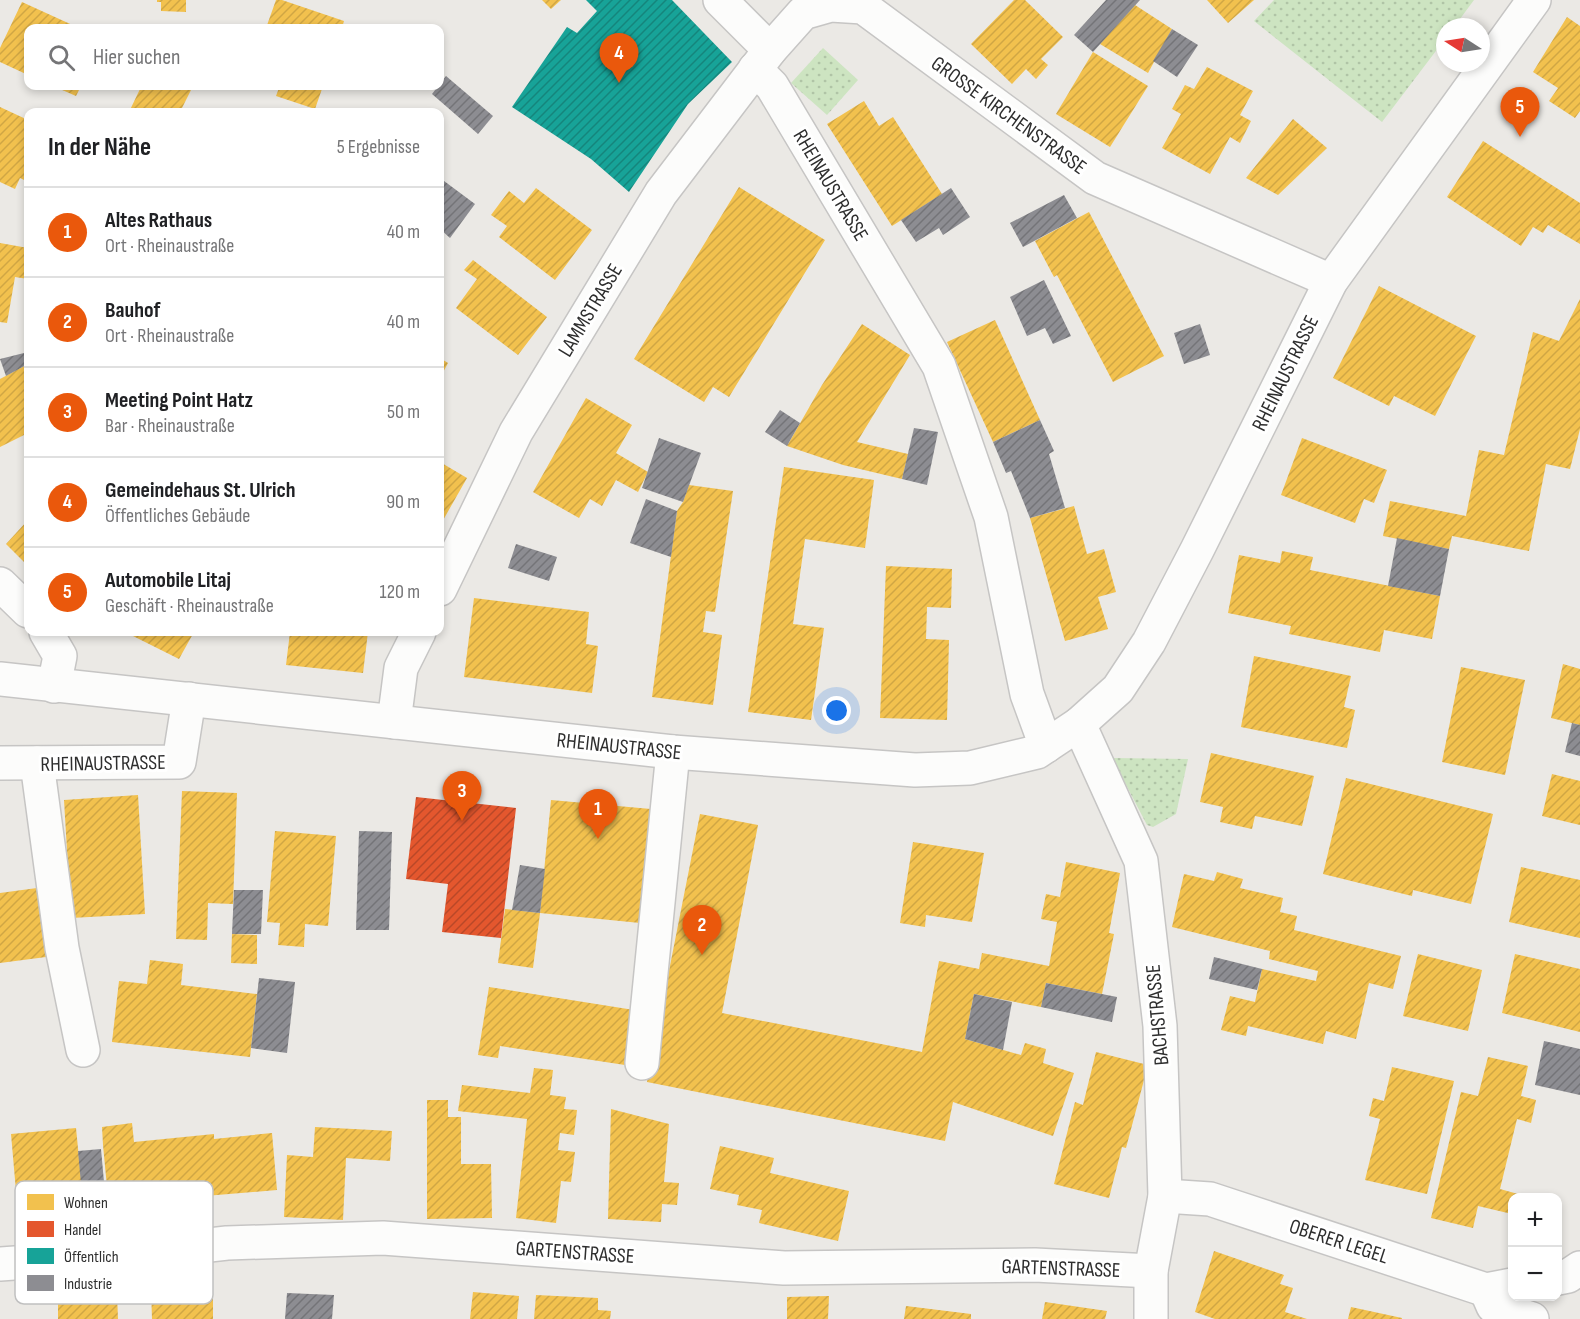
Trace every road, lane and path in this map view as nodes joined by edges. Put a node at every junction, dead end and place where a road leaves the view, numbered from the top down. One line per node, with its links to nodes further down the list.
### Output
1 (720, 0): 3 (street)
2 (1534, 0): 4 (street, RHEINAUSTRASSE)
3 (763, 60): 4 (street, GROSSE KIRCHENSTRASSE); 5 (street, LAMMSTRASSE); 15 (street, RHEINAUSTRASSE)
4 (1331, 281): 14 (street, RHEINAUSTRASSE)
5 (444, 581)
6 (0, 584): 7 (street)
7 (24, 607)
8 (48, 636): 11 (street)
9 (417, 636): 13 (street)
10 (0, 680): 11 (street, RHEINAUSTRASSE)
11 (54, 686): 12 (street, RHEINAUSTRASSE)
12 (189, 699): 13 (street, RHEINAUSTRASSE); 18 (street, RHEINAUSTRASSE)
13 (394, 722): 16 (street, RHEINAUSTRASSE)
14 (1079, 724): 15 (street, RHEINAUSTRASSE); 21 (street, BACHSTRASSE)
15 (1046, 746): 16 (street, RHEINAUSTRASSE)
16 (673, 752): 20 (street)
17 (0, 763): 18 (street, RHEINAUSTRASSE)
18 (37, 763): 19 (street)
19 (83, 1050)
20 (642, 1063)
21 (1165, 1196): 26 (street, BACHSTRASSE); 28 (street, OBERER LEGEL)
22 (213, 1245): 26 (street, GARTENSTRASSE)
23 (15, 1263): 24 (street, GARTENSTRASSE)
24 (0, 1264)
25 (1580, 1268): 27 (street)
26 (1151, 1272): 29 (street, BACHSTRASSE)
27 (1562, 1277)
28 (1499, 1288): 30 (street)
29 (1151, 1319)
30 (1532, 1319)

